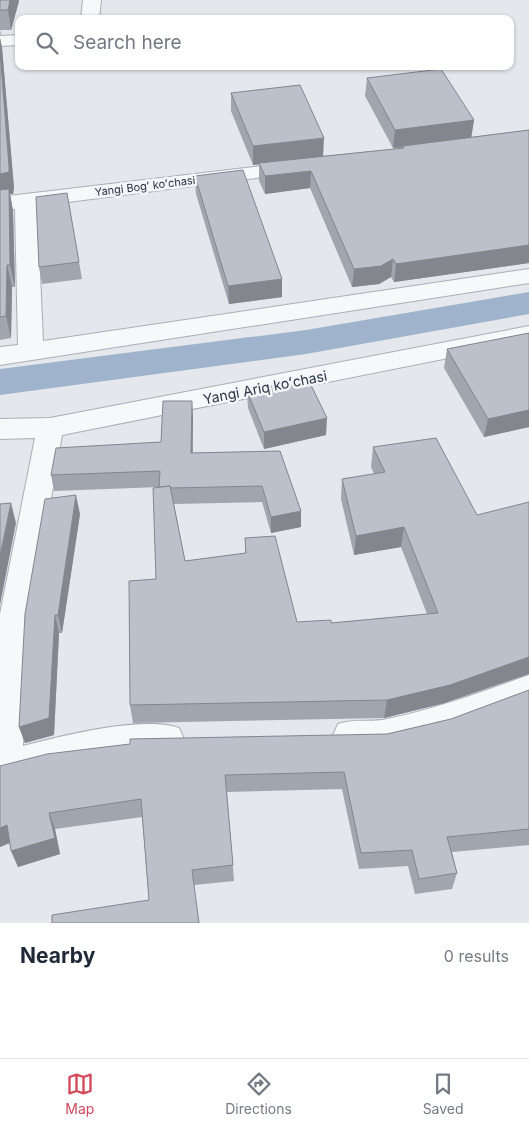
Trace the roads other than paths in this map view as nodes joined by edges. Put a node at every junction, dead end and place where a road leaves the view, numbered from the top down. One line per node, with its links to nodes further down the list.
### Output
1 (92, 0): 2 (street)
2 (90, 15)
3 (15, 40): 4 (street)
4 (0, 41)
5 (312, 166): 6 (street, Yangi Bogʻ koʻchasi)
6 (26, 201): 7 (street, Yangi Bogʻ koʻchasi); 10 (street)
7 (0, 204)
8 (529, 276): 10 (street)
9 (529, 334): 12 (street, Yangi Ariq koʻchasi)
10 (31, 352): 11 (street)
11 (0, 356)
12 (50, 428): 13 (street, Yangi Ariq koʻchasi); 17 (street)
13 (0, 429)
14 (529, 689): 15 (street)
15 (325, 736)
16 (196, 738): 17 (street)
17 (2, 768)

